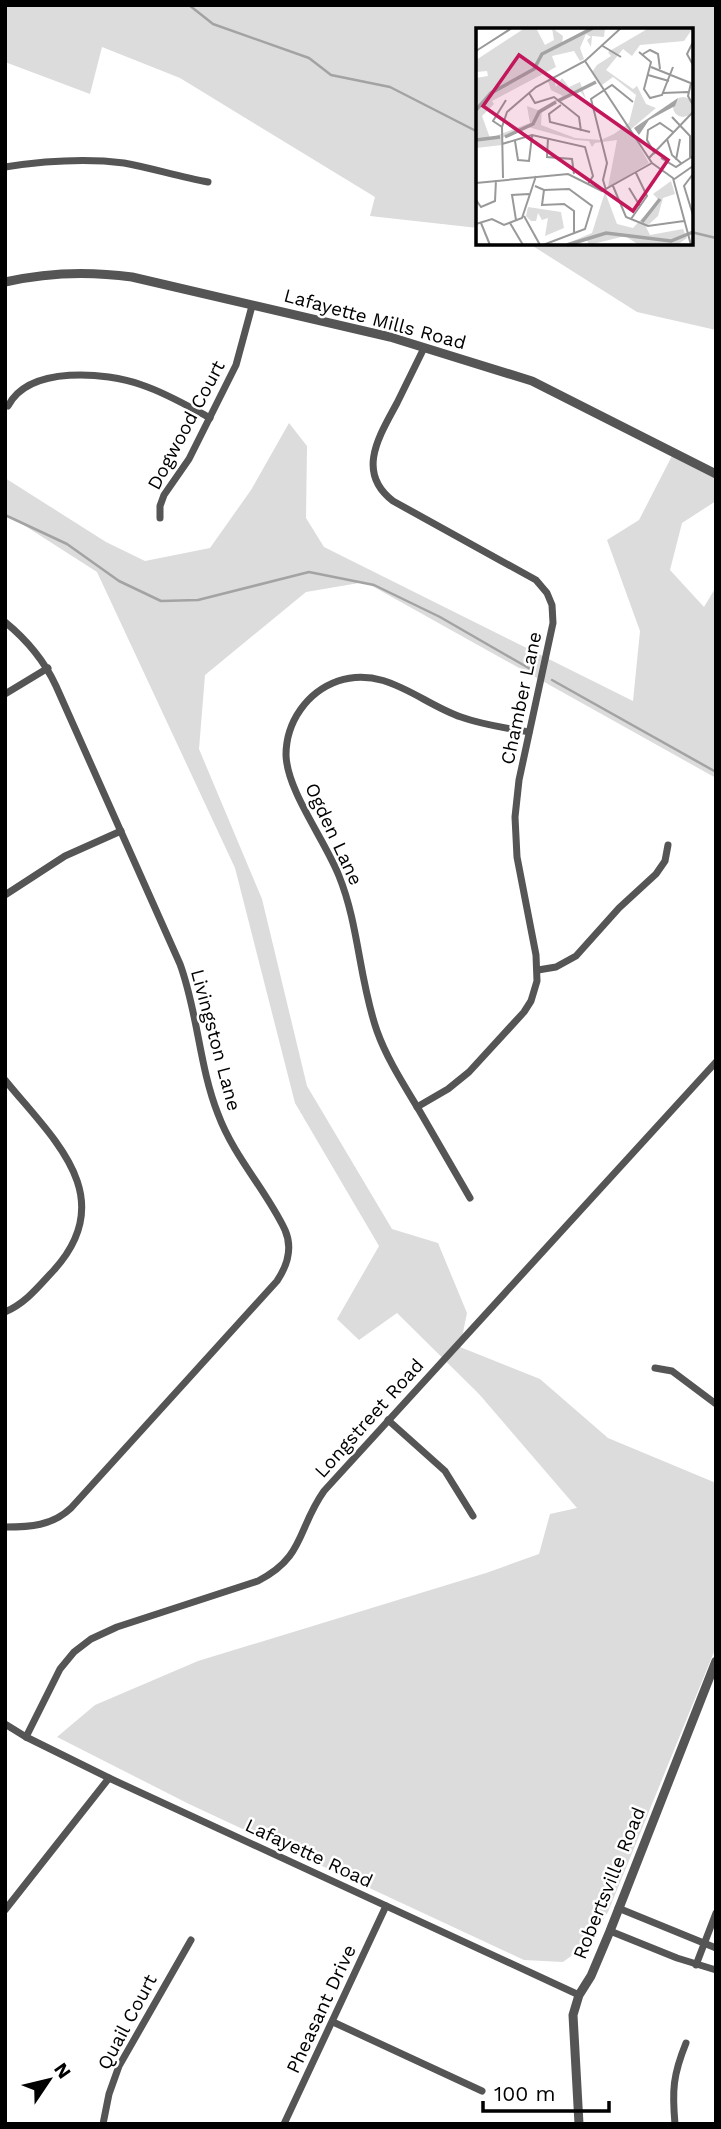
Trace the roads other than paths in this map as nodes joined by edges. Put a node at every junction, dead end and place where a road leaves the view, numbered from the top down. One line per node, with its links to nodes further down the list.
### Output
1 (5, 167): 2 (street)
2 (208, 182)
3 (5, 282): 4 (street, Lafayette Mills Road)
4 (252, 306): 5 (street, Lafayette Mills Road); 7 (street, Dogwood Court)
5 (424, 348): 8 (street, Lafayette Mills Road); 13 (street, Chamber Lane)
6 (8, 406): 7 (street)
7 (210, 418): 9 (street, Dogwood Court)
8 (716, 474)
9 (160, 518)
10 (5, 622): 11 (street, Livingston Lane)
11 (48, 668): 12 (street); 14 (street, Livingston Lane)
12 (5, 694)
13 (529, 732): 17 (street, Chamber Lane); 20 (street, Ogden Lane)
14 (121, 831): 16 (street); 27 (street, Livingston Lane)
15 (668, 845): 17 (street)
16 (5, 895)
17 (538, 970): 20 (street, Chamber Lane)
18 (716, 1062): 25 (street, Longstreet Road)
19 (5, 1080): 22 (street)
20 (416, 1107): 21 (street, Ogden Lane)
21 (470, 1198)
22 (5, 1312)
23 (655, 1368): 24 (street)
24 (716, 1404)
25 (388, 1420): 26 (street); 30 (street, Longstreet Road)
26 (473, 1516)
27 (5, 1527)
28 (716, 1661): 33 (street, Robertsville Road)
29 (5, 1724): 30 (street, Lafayette Road)
30 (26, 1737): 31 (street, Lafayette Road)
31 (109, 1778): 32 (street, Lafayette Road); 34 (street)
32 (386, 1906): 42 (street, Lafayette Road); 43 (street, Pheasant Drive)
33 (618, 1908): 36 (street, Robertsville Road); 38 (street)
34 (5, 1910)
35 (716, 1913): 38 (street)
36 (610, 1931): 40 (street); 42 (street, Robertsville Road)
37 (191, 1940): 46 (street, Quail Court)
38 (704, 1943): 39 (street); 40 (street)
39 (716, 1948)
40 (696, 1965): 41 (street)
41 (716, 1970)
42 (579, 1995): 48 (street, Robertsville Road)
43 (333, 2022): 45 (street); 47 (street, Pheasant Drive)
44 (686, 2043): 49 (street)
45 (482, 2091)
46 (103, 2124)
47 (284, 2124)
48 (579, 2124)
49 (675, 2124)

